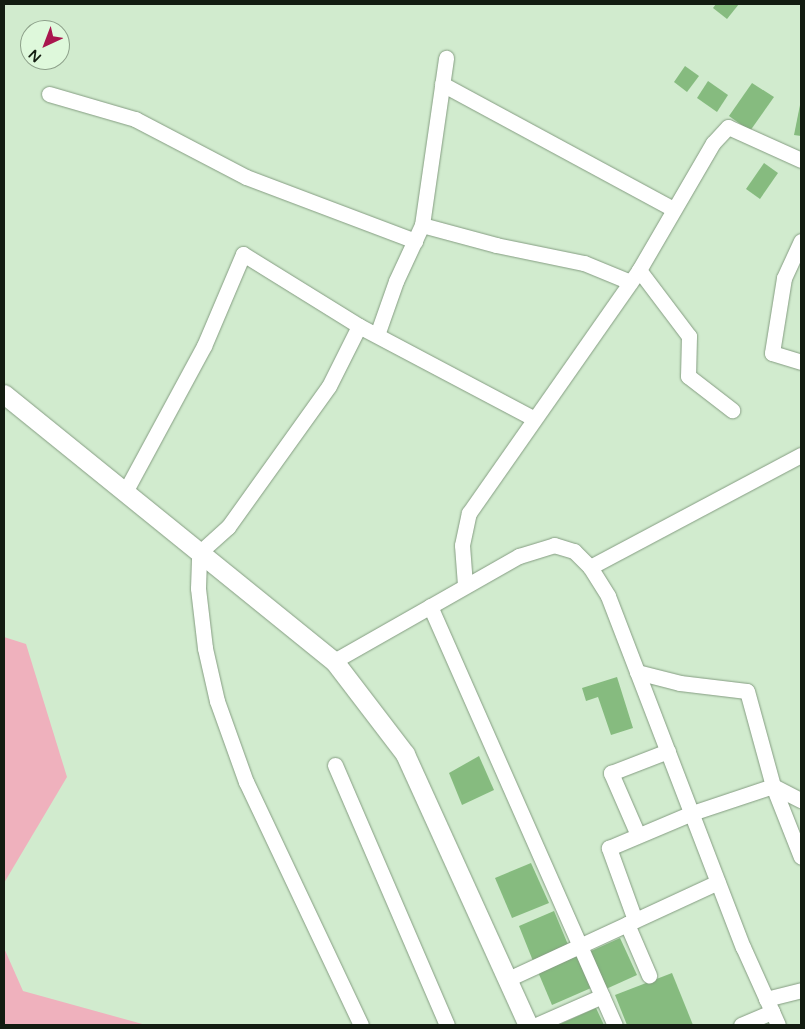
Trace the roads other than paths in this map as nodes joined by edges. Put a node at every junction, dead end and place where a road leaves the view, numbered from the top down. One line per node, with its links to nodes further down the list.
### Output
1 (446, 58): 2 (street)
2 (442, 84): 5 (street); 6 (street)
3 (49, 94): 7 (street)
4 (801, 160): 5 (street)
5 (673, 209): 9 (street)
6 (422, 225): 7 (street); 9 (street)
7 (414, 241): 11 (street)
8 (801, 241): 12 (street)
9 (634, 276): 14 (street); 15 (street)
10 (359, 326): 11 (street); 17 (street); 18 (street)
11 (377, 335): 15 (street)
12 (801, 362)
13 (4, 394): 17 (street)
14 (732, 410)
15 (533, 418): 20 (street)
16 (801, 455): 19 (street)
17 (125, 492): 18 (street)
18 (199, 553): 22 (street); 39 (street)
19 (590, 567): 20 (street); 23 (street)
20 (465, 584): 21 (street)
21 (430, 606): 22 (street); 33 (street)
22 (334, 661): 35 (street)
23 (637, 672): 24 (street); 26 (street)
24 (668, 751): 28 (street); 29 (street)
25 (335, 765): 40 (street)
26 (773, 786): 27 (street); 28 (street); 30 (street)
27 (801, 800)
28 (692, 813): 29 (street); 31 (street)
29 (638, 835): 32 (street)
30 (801, 857)
31 (718, 882): 32 (street); 38 (street)
32 (631, 922): 33 (street); 34 (street)
33 (581, 946): 35 (street); 37 (street)
34 (649, 975)
35 (508, 978): 41 (street)
36 (801, 990): 38 (street)
37 (602, 996): 42 (street); 43 (street)
38 (772, 1012): 44 (street)
39 (361, 1025)
40 (447, 1025)
41 (528, 1025)
42 (536, 1025)
43 (615, 1025)
44 (741, 1025)

